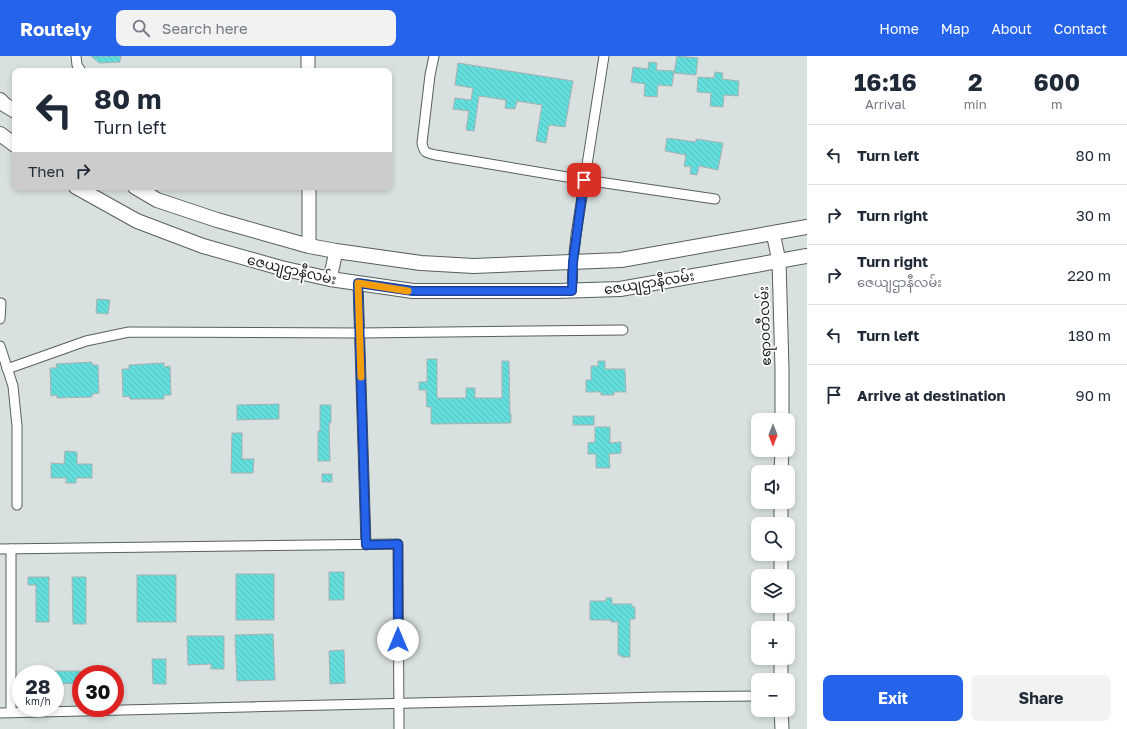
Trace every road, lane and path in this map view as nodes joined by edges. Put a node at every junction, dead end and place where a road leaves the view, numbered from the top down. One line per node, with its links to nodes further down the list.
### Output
1 (76, 56): 5 (street)
2 (308, 56): 6 (street)
3 (434, 56): 11 (street)
4 (604, 56): 11 (street)
5 (79, 68)
6 (308, 68)
7 (0, 100): 8 (main road)
8 (12, 109)
9 (0, 134): 10 (main road)
10 (12, 143)
11 (584, 180): 15 (street); 22 (street)
12 (81, 190): 23 (main road, ဇေယျဌာနီလမ်း)
13 (140, 190): 18 (main road, ဇေယျဌာနီလမ်း)
14 (309, 190): 18 (street)
15 (715, 199)
16 (807, 227): 17 (main road, ဇေယျဌာနီလမ်း)
17 (773, 233): 21 (street, ဧရာဝတီလမ်း); 22 (main road, ဇေယျဌာနီလမ်း)
18 (310, 246): 19 (main road, ဇေယျဌာနီလမ်း)
19 (336, 251): 22 (main road, ဇေယျဌာနီလမ်း); 23 (street)
20 (807, 256): 21 (main road, ဇေယျဌာနီလမ်း)
21 (779, 261): 25 (main road, ဇေယျဌာနီလမ်း); 32 (street, ဧရာဝတီလမ်း)
22 (573, 262): 25 (street)
23 (330, 279): 24 (main road, ဇေယျဌာနီလမ်း)
24 (358, 283): 25 (main road, ဇေယျဌာနီလမ်း); 29 (street)
25 (572, 291)
26 (1, 303): 27 (street)
27 (0, 319)
28 (623, 330): 29 (street)
29 (360, 332): 31 (street); 34 (street)
30 (0, 346): 31 (street)
31 (7, 369): 33 (street)
32 (782, 413)
33 (17, 505)
34 (366, 545): 36 (street); 38 (street)
35 (0, 549): 36 (street)
36 (11, 549): 39 (street)
37 (751, 696): 38 (street)
38 (398, 703): 39 (street); 42 (street)
39 (11, 712): 40 (street)
40 (0, 713)
41 (781, 717): 43 (street)
42 (399, 729)
43 (782, 729)

